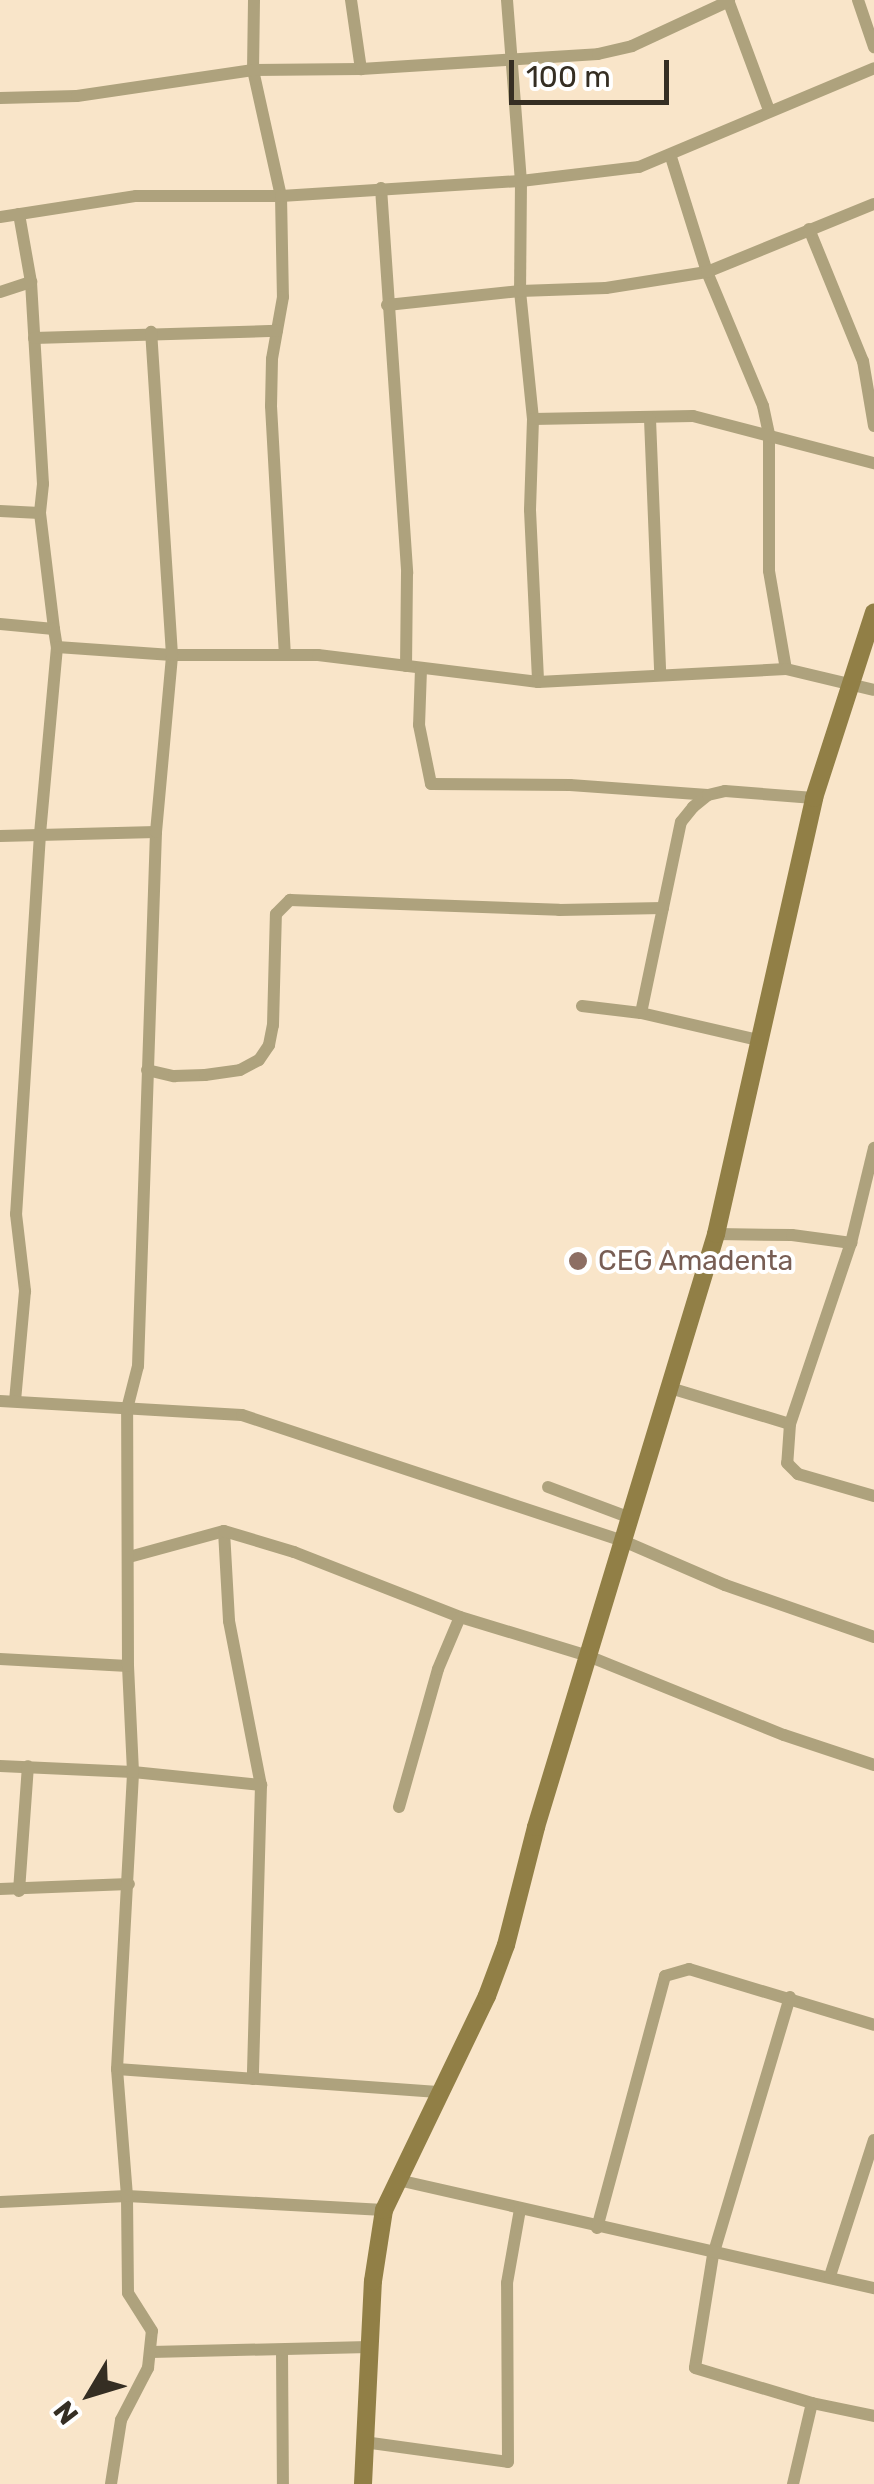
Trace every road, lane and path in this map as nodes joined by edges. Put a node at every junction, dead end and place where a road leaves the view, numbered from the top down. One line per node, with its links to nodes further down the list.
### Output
1 (254, 0): 10 (street)
2 (351, 0): 8 (street)
3 (507, 0): 7 (street)
4 (729, 1): 7 (street); 12 (street)
5 (863, 1): 6 (street)
6 (874, 47)
7 (514, 60): 8 (street); 14 (street)
8 (361, 68): 10 (street)
9 (874, 68): 12 (street)
10 (253, 70): 11 (street); 16 (street)
11 (0, 98)
12 (770, 110): 13 (street)
13 (671, 156): 14 (street); 21 (street)
14 (521, 181): 15 (street); 23 (street)
15 (380, 188): 16 (street); 25 (street)
16 (282, 196): 18 (street); 26 (street)
17 (874, 204): 20 (street)
18 (19, 214): 19 (street); 22 (street)
19 (0, 217)
20 (809, 228): 21 (street); 29 (street)
21 (706, 272): 23 (street); 33 (street)
22 (31, 282): 24 (street); 28 (street)
23 (520, 291): 25 (street); 31 (street)
24 (0, 292)
25 (387, 304): 43 (street)
26 (277, 331): 27 (street); 41 (street)
27 (150, 332): 28 (street); 42 (street)
28 (34, 338): 36 (street)
29 (869, 359): 32 (street)
30 (650, 419): 31 (street); 33 (street); 45 (street)
31 (534, 420): 46 (street)
32 (874, 426)
33 (769, 435): 34 (street); 44 (street)
34 (874, 463)
35 (0, 510): 36 (street)
36 (40, 513): 39 (street)
37 (874, 612): 47 (street)
38 (0, 624): 39 (street)
39 (54, 629): 40 (street)
40 (57, 647): 42 (street); 52 (street)
41 (285, 654): 42 (street); 43 (street)
42 (172, 655): 51 (street)
43 (414, 668): 46 (street); 49 (street)
44 (786, 669): 45 (street); 47 (street)
45 (660, 672): 46 (street)
46 (538, 682)
47 (849, 684): 48 (street); 50 (street)
48 (874, 690)
49 (708, 795): 50 (street); 54 (street)
50 (814, 798): 57 (street)
51 (156, 832): 52 (street); 58 (street)
52 (40, 834): 53 (street); 63 (street)
53 (0, 836)
54 (663, 908): 56 (street); 58 (street)
55 (582, 1006): 56 (street)
56 (642, 1013): 57 (street)
57 (762, 1041): 60 (street)
58 (147, 1070): 64 (street)
59 (873, 1153): 61 (street)
60 (716, 1234): 61 (street); 62 (street)
61 (851, 1244): 65 (street)
62 (670, 1388): 65 (street); 68 (street)
63 (7, 1401): 64 (street)
64 (127, 1409): 70 (street); 71 (street)
65 (790, 1424): 67 (street)
66 (548, 1487): 68 (street)
67 (874, 1496)
68 (628, 1517): 70 (street)
69 (224, 1531): 71 (street); 72 (street); 81 (street)
70 (621, 1540): 73 (street); 74 (street)
71 (129, 1557): 76 (street)
72 (460, 1616): 74 (street); 82 (street)
73 (874, 1637)
74 (588, 1656): 77 (street); 90 (street)
75 (0, 1659): 76 (street)
76 (128, 1666): 80 (street)
77 (874, 1765)
78 (0, 1766): 79 (street)
79 (28, 1766): 80 (street); 85 (street)
80 (133, 1772): 81 (street); 83 (street)
81 (262, 1785): 89 (street)
82 (399, 1806)
83 (130, 1884): 85 (street); 88 (street)
84 (0, 1889): 85 (street)
85 (19, 1892)
86 (790, 1997): 87 (street); 97 (street); 98 (street)
87 (874, 2025)
88 (117, 2069): 89 (street); 93 (street)
89 (253, 2078): 90 (street)
90 (440, 2092): 92 (street)
91 (873, 2150): 99 (street)
92 (398, 2180): 95 (street); 96 (street)
93 (127, 2196): 94 (street); 96 (street); 103 (street)
94 (0, 2202)
95 (520, 2209): 97 (street); 106 (street)
96 (384, 2210): 101 (street)
97 (598, 2228): 98 (street)
98 (713, 2254): 99 (street); 104 (street)
99 (830, 2276): 100 (street)
100 (874, 2288)
101 (369, 2347): 102 (street); 106 (street)
102 (282, 2351): 103 (street); 108 (street)
103 (151, 2352): 107 (street)
104 (812, 2403): 105 (street); 110 (street)
105 (874, 2416)
106 (364, 2442): 109 (street)
107 (111, 2484)
108 (283, 2484)
109 (363, 2484)
110 (794, 2484)

